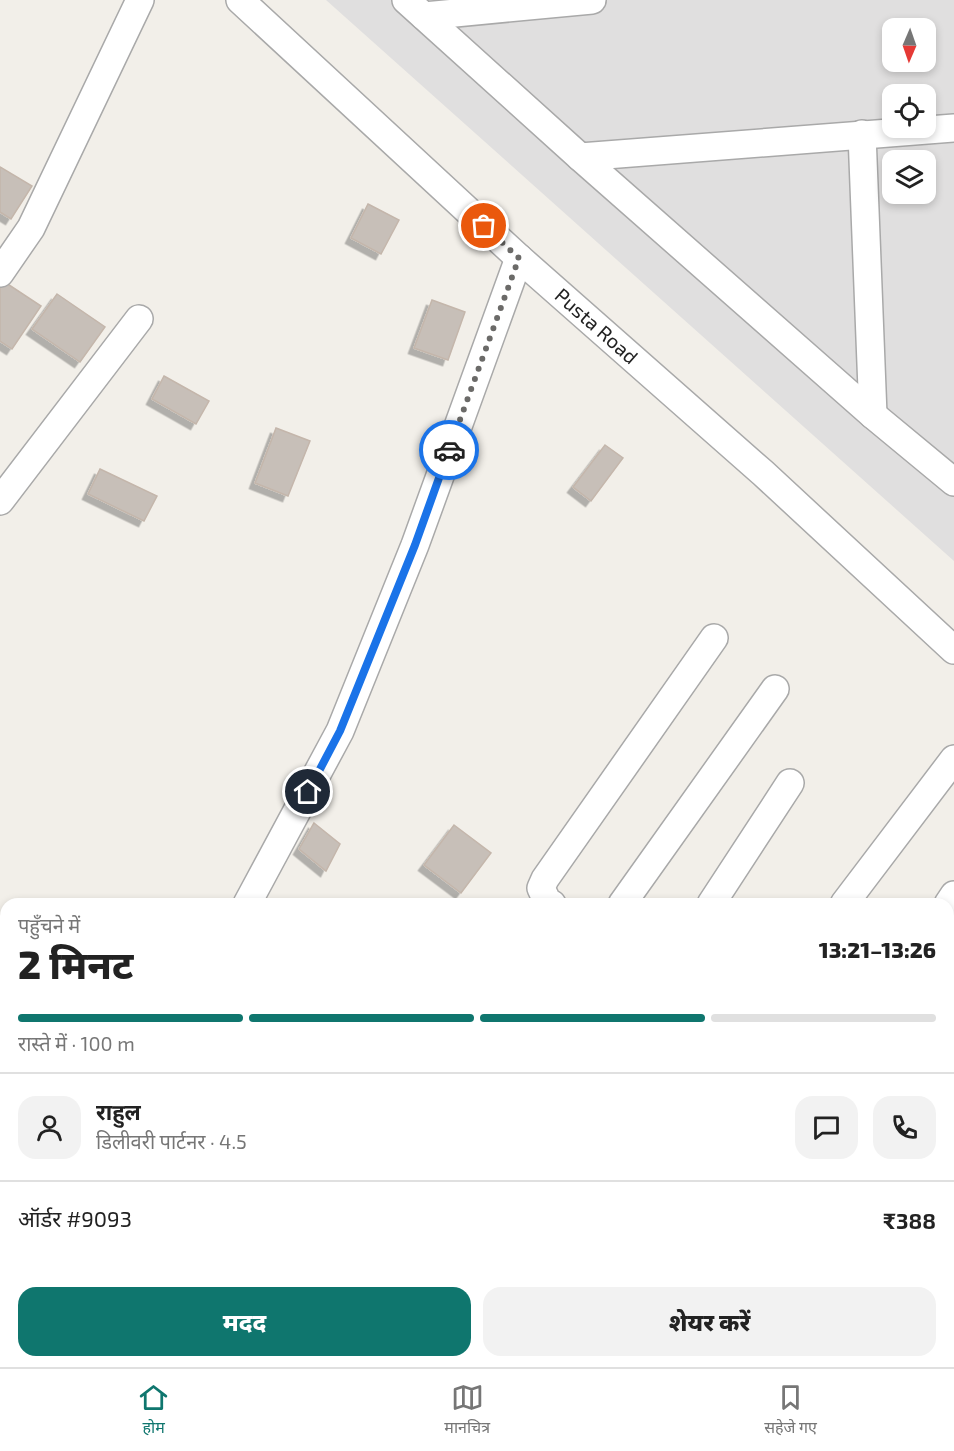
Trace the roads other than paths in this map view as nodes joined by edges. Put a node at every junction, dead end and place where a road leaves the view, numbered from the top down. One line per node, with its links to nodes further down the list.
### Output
1 (140, 0): 9 (street)
2 (240, 0): 8 (street, Pusta Road)
3 (592, 0): 4 (street)
4 (415, 8): 7 (street)
5 (954, 128): 6 (street)
6 (862, 134): 7 (street); 11 (street)
7 (580, 157): 11 (street)
8 (519, 258): 15 (street, Pusta Road); 19 (street)
9 (0, 273)
10 (139, 320): 13 (street)
11 (873, 415): 12 (street)
12 (954, 482)
13 (0, 501)
14 (714, 638): 20 (street)
15 (954, 650)
16 (775, 689): 21 (street)
17 (954, 759): 23 (street)
18 (790, 783): 22 (street)
19 (258, 898)
20 (546, 898)
21 (626, 898)
22 (715, 898)
23 (849, 898)

